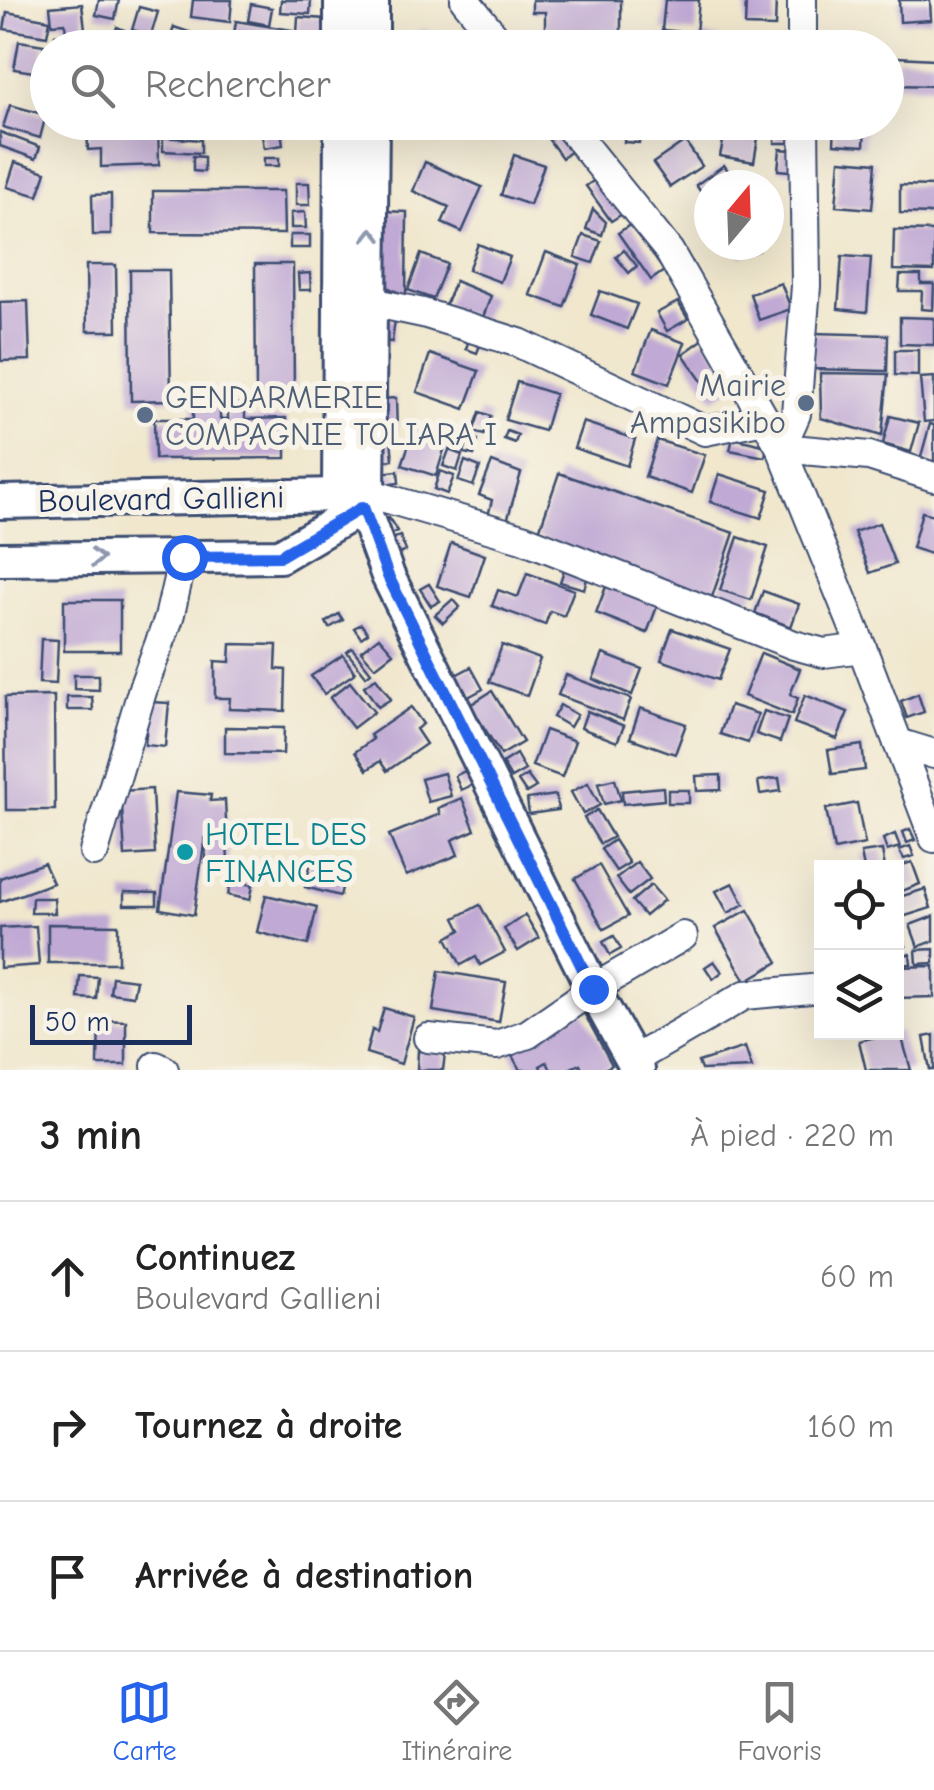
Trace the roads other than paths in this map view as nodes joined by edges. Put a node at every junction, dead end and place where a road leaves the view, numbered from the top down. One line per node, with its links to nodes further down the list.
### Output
1 (342, 0): 5 (main road)
2 (372, 0): 6 (main road)
3 (466, 0): 7 (street)
4 (802, 0): 8 (street)
5 (341, 30)
6 (372, 30)
7 (490, 30)
8 (802, 30)
9 (342, 140): 17 (main road)
10 (372, 140): 13 (main road, one-way to 10)
11 (580, 140): 14 (street)
12 (804, 140): 15 (street)
13 (372, 302): 14 (street); 17 (main road)
14 (764, 419): 15 (street)
15 (781, 448): 16 (street); 21 (street)
16 (934, 477)
17 (357, 498): 18 (main road, Boulevard Gallieni); 19 (main road, Boulevard Gallieni); 21 (street); 27 (main road)
18 (0, 502)
19 (184, 557): 20 (main road, Boulevard Gallieni, one-way to 19); 25 (street)
20 (0, 559)
21 (862, 648): 22 (street)
22 (898, 743): 23 (street); 24 (street)
23 (934, 754)
24 (934, 838)
25 (94, 852)
26 (683, 936): 27 (street)
27 (593, 989): 29 (street); 30 (main road)
28 (814, 989): 30 (street)
29 (428, 1038)
30 (636, 1065)

